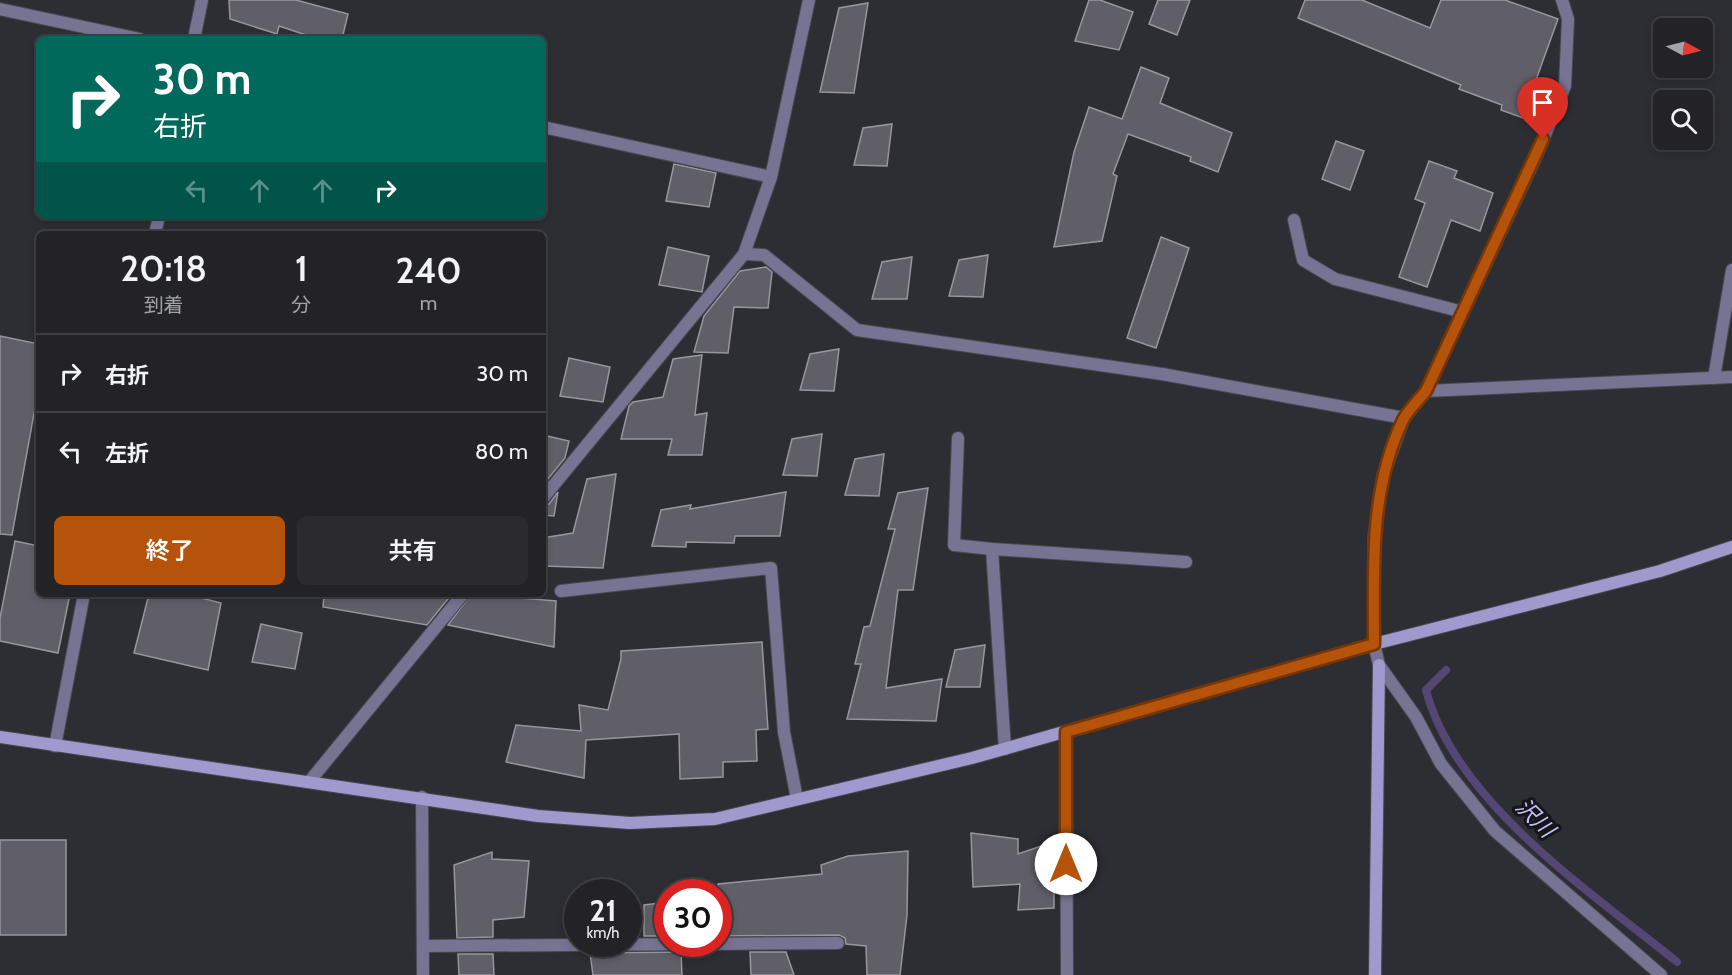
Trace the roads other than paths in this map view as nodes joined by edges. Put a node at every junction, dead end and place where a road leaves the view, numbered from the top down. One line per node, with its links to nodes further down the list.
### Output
1 (202, 0): 6 (street)
2 (809, 0): 8 (street)
3 (1562, 0): 12 (street)
4 (0, 9): 5 (street)
5 (126, 36)
6 (195, 36)
7 (546, 128): 8 (street)
8 (771, 177): 10 (street)
9 (1294, 220): 12 (street)
10 (744, 254): 16 (street); 18 (street)
11 (1732, 270): 14 (street)
12 (1463, 312): 15 (street)
13 (1732, 377): 14 (street)
14 (1714, 378): 15 (street)
15 (1426, 391): 16 (street)
16 (1404, 418): 25 (street)
17 (958, 438): 20 (street)
18 (546, 494)
19 (1732, 547): 25 (street)
20 (992, 549): 21 (street); 30 (street)
21 (1186, 562)
22 (561, 591): 33 (street)
23 (83, 597): 29 (street)
24 (462, 597): 31 (street)
25 (1374, 644): 26 (street); 27 (street)
26 (1379, 665): 38 (street); 39 (street)
27 (1066, 732): 30 (street); 37 (street)
28 (0, 737): 29 (street)
29 (55, 746): 31 (street)
30 (1005, 749): 33 (street)
31 (309, 782): 32 (street)
32 (422, 797): 33 (street); 35 (street)
33 (797, 800)
34 (838, 943): 35 (street)
35 (423, 946): 36 (street)
36 (423, 975)
37 (1067, 975)
38 (1375, 975)
39 (1661, 975)

